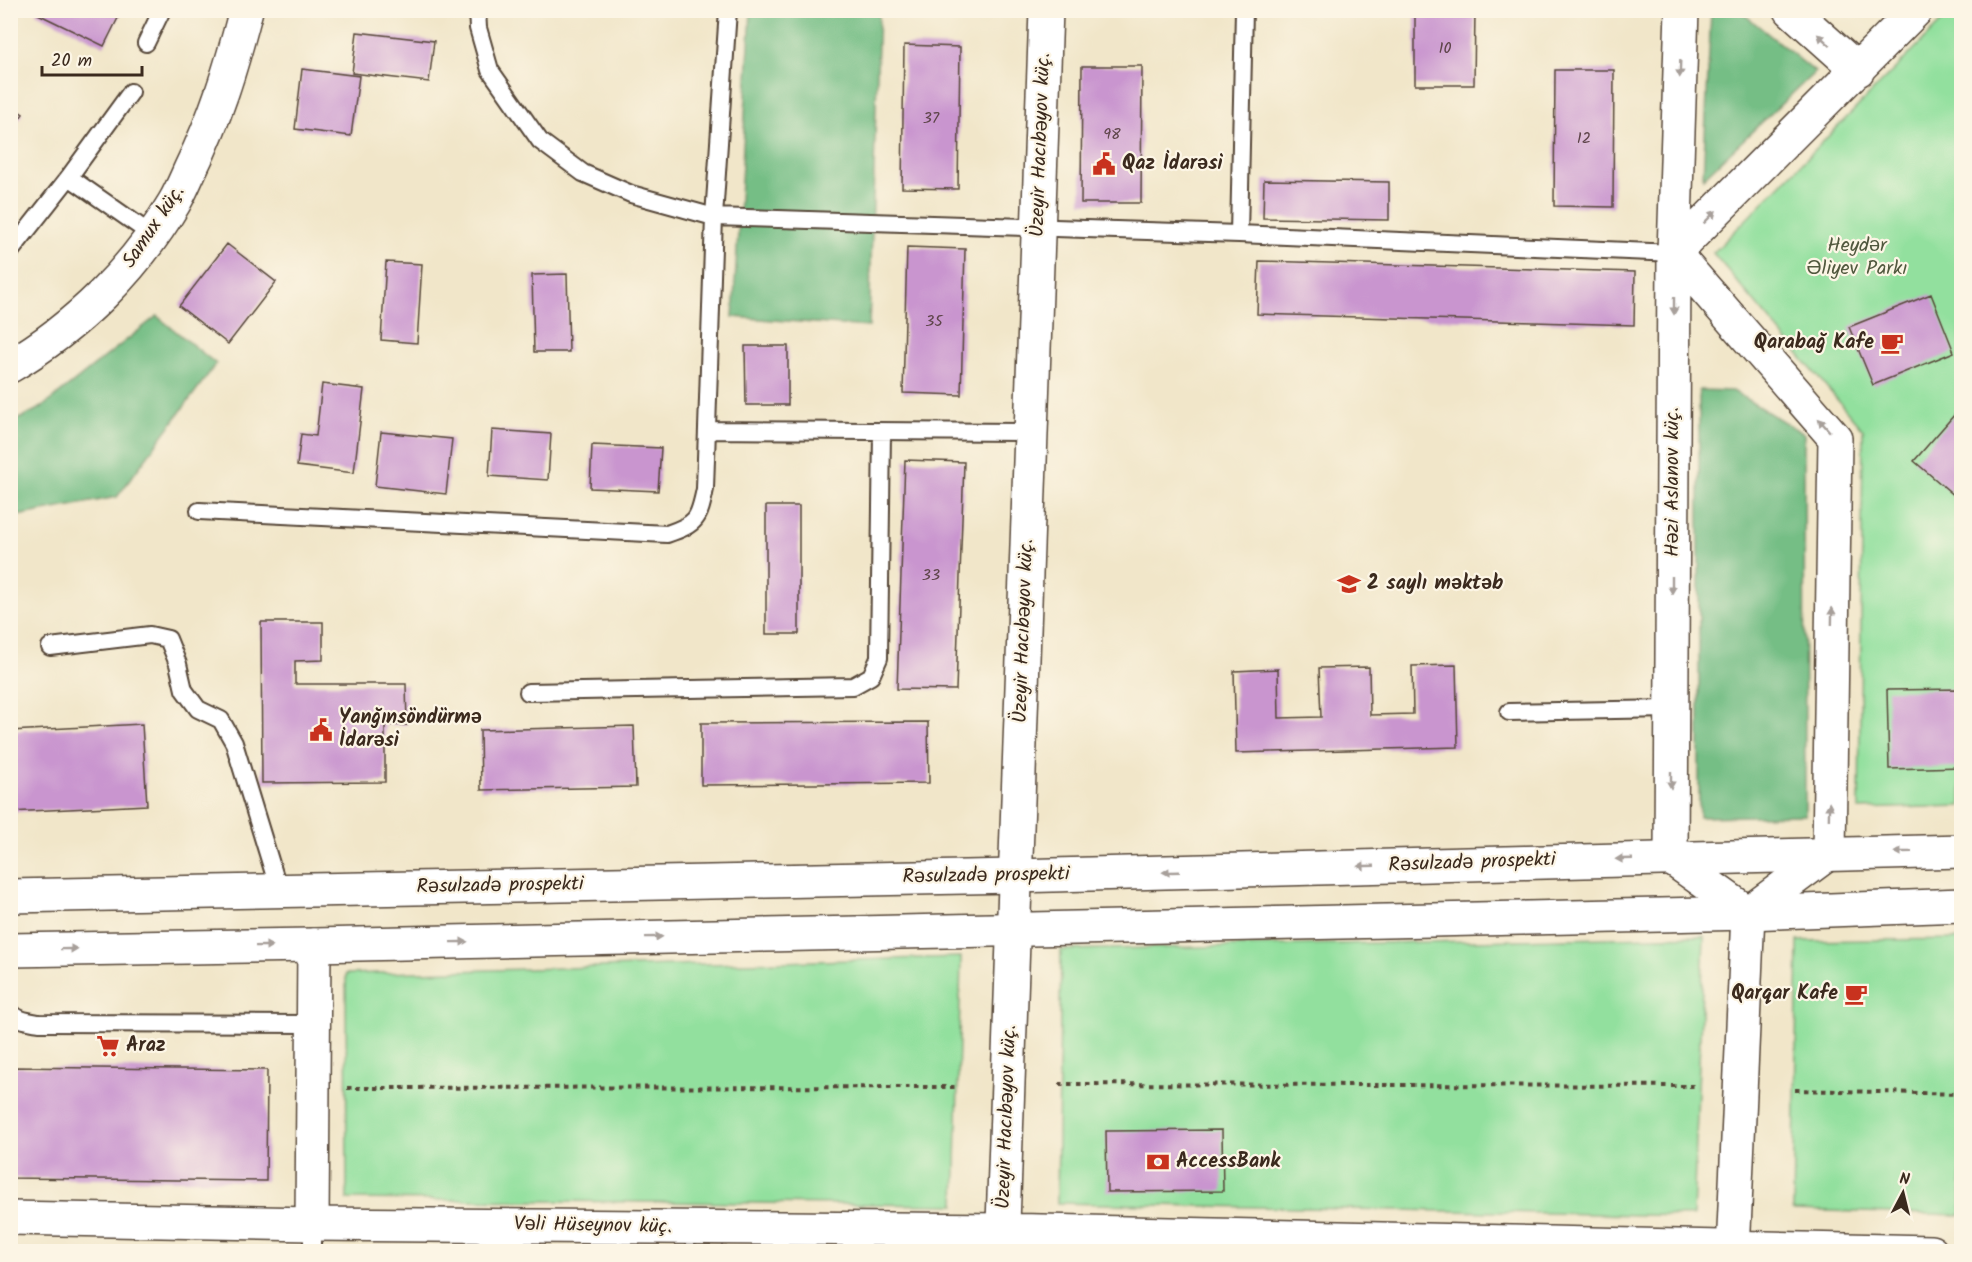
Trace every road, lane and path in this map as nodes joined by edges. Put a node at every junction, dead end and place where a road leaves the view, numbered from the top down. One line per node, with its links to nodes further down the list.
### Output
1 (162, 10): 10 (lane)
2 (246, 10): 17 (street, Samux küç.)
3 (477, 10): 14 (lane)
4 (728, 10): 14 (lane)
5 (1046, 10): 15 (street, Üzeyir Hacıbəyov küç.)
6 (1244, 10): 16 (lane)
7 (1682, 10): 19 (street, Həzi Aslanov küç., one-way to 19)
8 (1791, 10): 11 (street, one-way to 8)
9 (1916, 10): 11 (street)
10 (146, 43)
11 (1858, 70): 19 (street, one-way to 11)
12 (131, 92): 13 (lane)
13 (69, 177): 17 (lane); 18 (lane)
14 (714, 217): 15 (lane); 21 (lane)
15 (1038, 226): 16 (lane); 23 (street, Üzeyir Hacıbəyov küç.)
16 (1239, 234): 19 (lane)
17 (152, 235): 20 (street, Samux küç.)
18 (10, 252)
19 (1674, 253): 27 (street, Həzi Aslanov küç., one-way to 27); 30 (street, one-way to 19)
20 (10, 366)
21 (707, 430): 22 (lane); 24 (lane)
22 (882, 432): 23 (lane); 26 (lane)
23 (1031, 432): 32 (street, Üzeyir Hacıbəyov küç.)
24 (199, 511)
25 (50, 647): 33 (lane)
26 (528, 692)
27 (1671, 709): 28 (lane); 31 (street, Həzi Aslanov küç., one-way to 31)
28 (1509, 712)
29 (1962, 850): 30 (street, Rəsulzadə prospekti, one-way to 30)
30 (1829, 854): 31 (street, Rəsulzadə prospekti); 36 (street)
31 (1671, 858): 32 (street, Rəsulzadə prospekti, one-way to 32); 36 (street)
32 (1015, 876): 33 (street, Rəsulzadə prospekti); 37 (street, Üzeyir Hacıbəyov küç.)
33 (279, 890): 34 (street, Rəsulzadə prospekti)
34 (10, 896)
35 (1962, 905): 36 (street)
36 (1748, 913): 37 (street); 51 (street)
37 (1013, 929): 38 (street, one-way to 37); 50 (street, Üzeyir Hacıbəyov küç.)
38 (314, 945): 39 (street, one-way to 38); 41 (street)
39 (10, 950)
40 (10, 1011): 41 (lane)
41 (314, 1024): 49 (street)
42 (1059, 1084): 43 (path)
43 (1698, 1086)
44 (346, 1088): 45 (path)
45 (958, 1088)
46 (1795, 1090): 47 (path)
47 (1962, 1094)
48 (10, 1218): 49 (street, Vəli Hüseynov küç.)
49 (312, 1238): 50 (street, Vəli Hüseynov küç.)
50 (1002, 1241): 51 (street, Vəli Hüseynov küç.)
51 (1733, 1249): 52 (street, Vəli Hüseynov küç.)
52 (1931, 1251)

